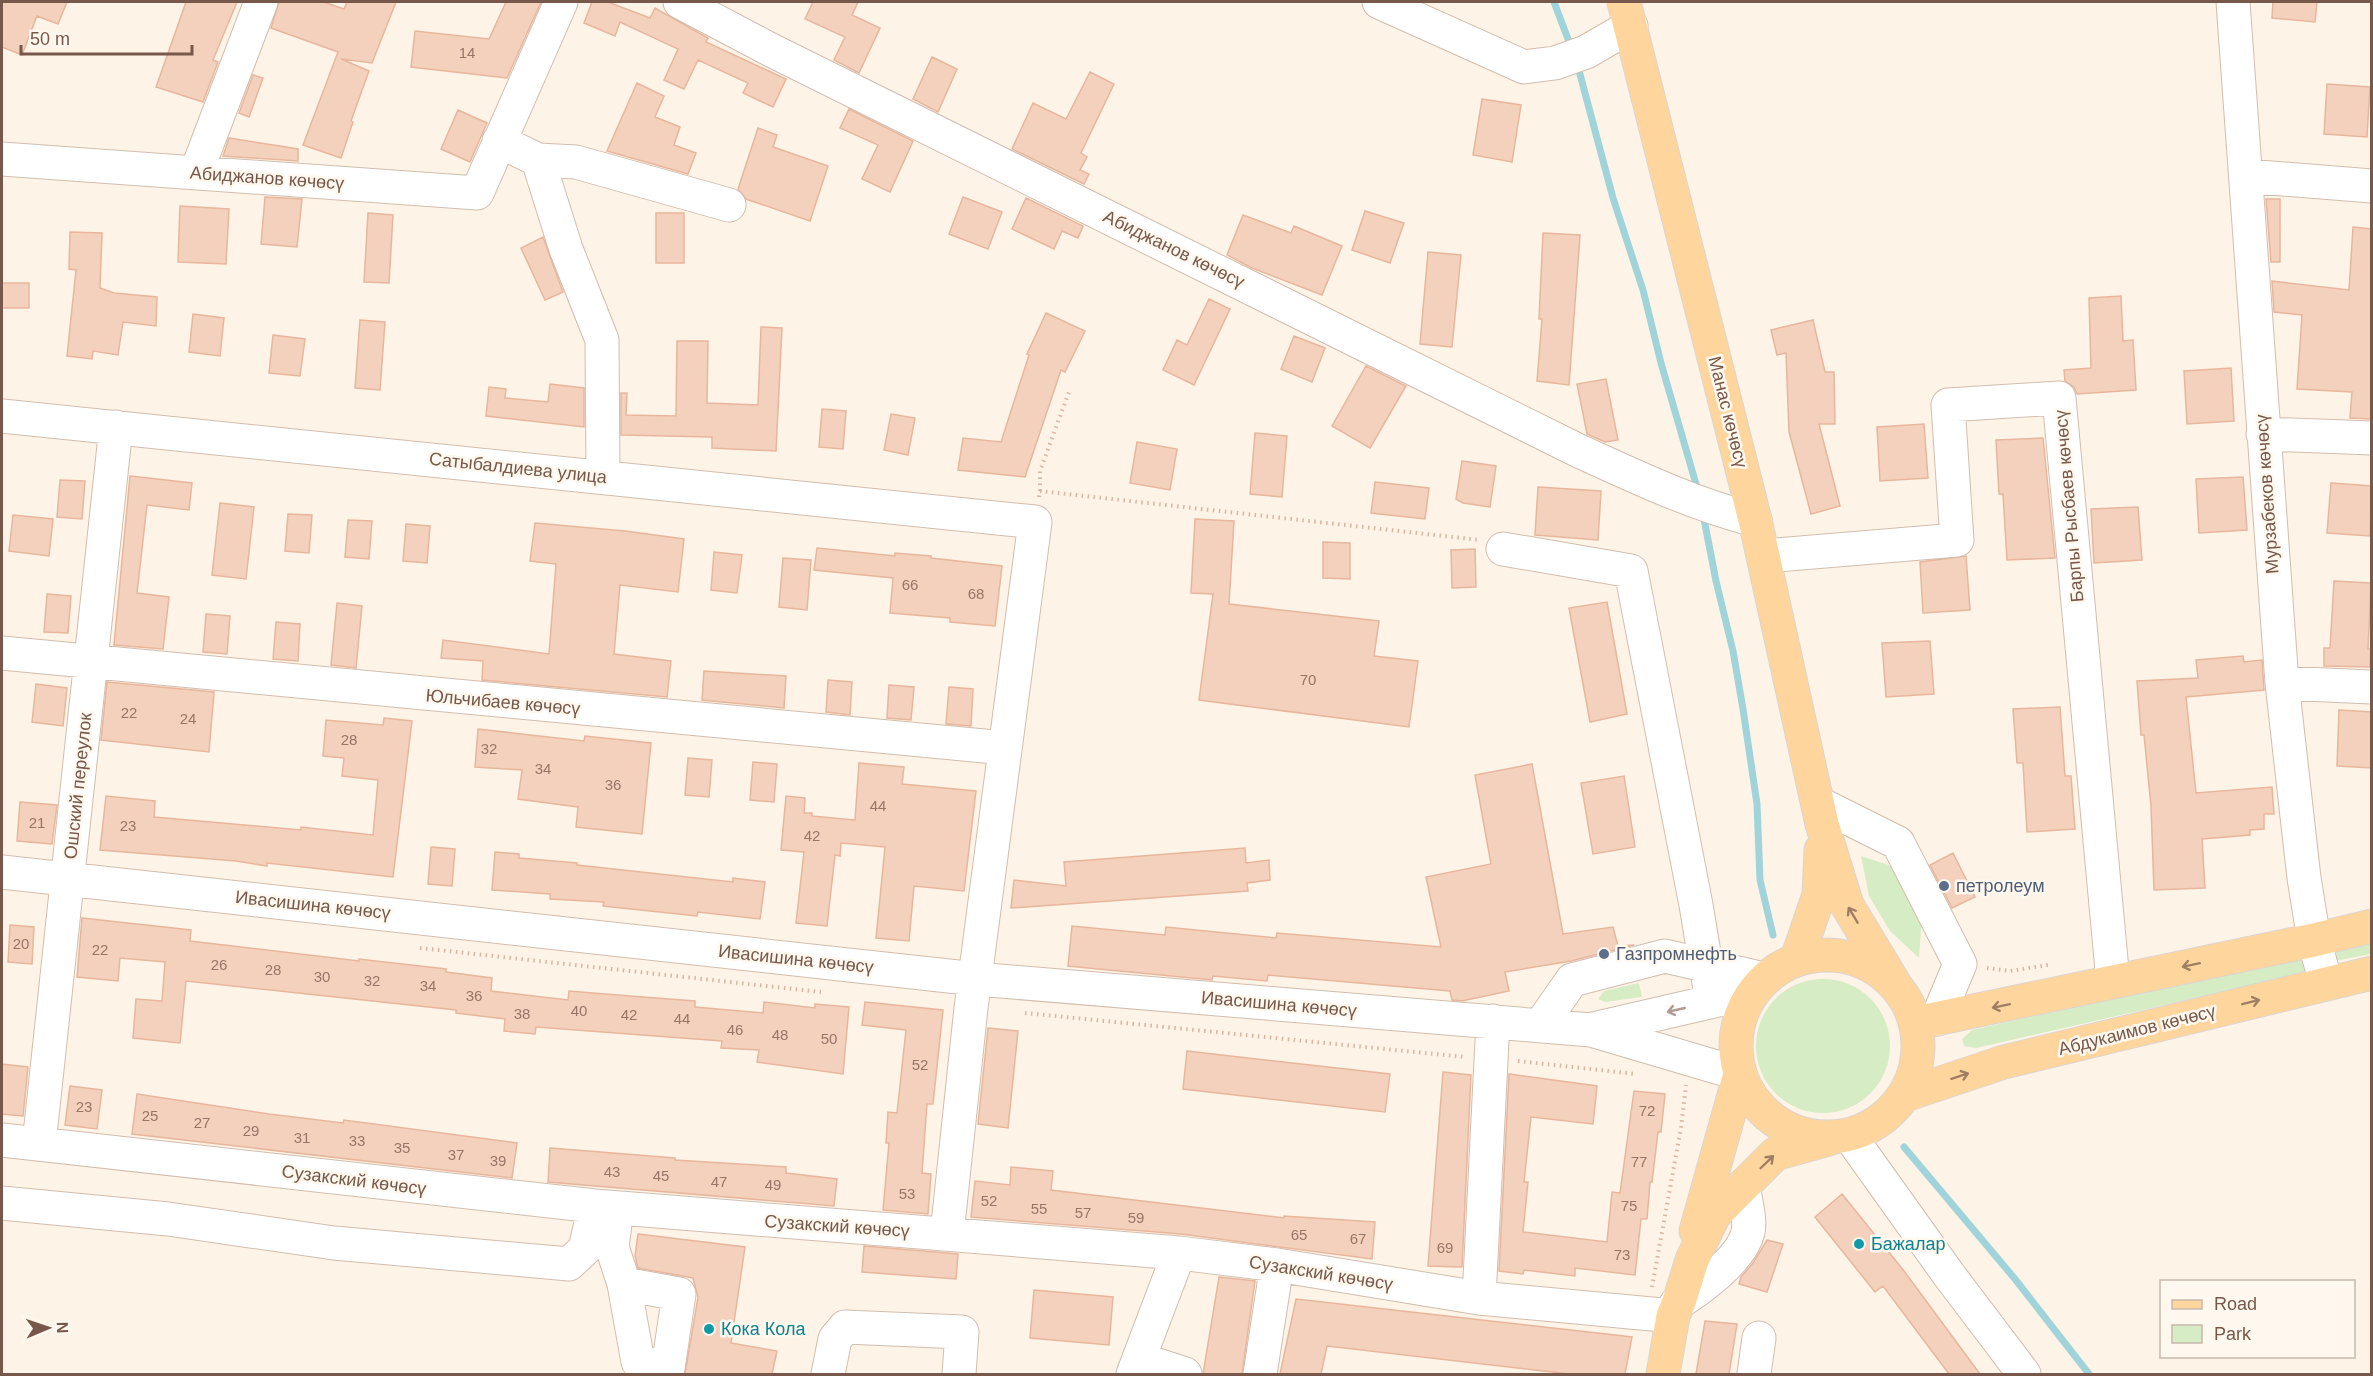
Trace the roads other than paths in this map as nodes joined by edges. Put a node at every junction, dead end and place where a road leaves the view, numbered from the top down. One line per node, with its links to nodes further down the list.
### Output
1 (261, 2): 10 (street)
2 (561, 2): 7 (street)
3 (680, 2): 19 (street, Абиджанов көчөсү)
4 (1379, 2): 6 (street)
5 (2233, 2): 11 (street, Мурзабеков көчөсү)
6 (1628, 14): 19 (main road, Манас көчөсү)
7 (499, 141): 9 (street); 10 (street, Абиджанов көчөсү)
8 (2, 159): 10 (street, Абиджанов көчөсү)
9 (538, 160): 13 (street); 18 (street)
10 (196, 172)
11 (2246, 176): 12 (street); 16 (street, Мурзабеков көчөсү)
12 (2372, 186)
13 (729, 205)
14 (2, 416): 15 (street, Сатыбалдиева улица)
15 (116, 427): 18 (street, Сатыбалдиева улица); 23 (street, Ошский переулок)
16 (2263, 434): 17 (street); 24 (street, Мурзабеков көчөсү)
17 (2372, 438)
18 (603, 477): 26 (street, Сатыбалдиева улица)
19 (1755, 520): 21 (main road, Манас көчөсү)
20 (1503, 549): 33 (street)
21 (1764, 556): 27 (main road, Манас көчөсү); 36 (street, Барпы Рысбаев көчөсү)
22 (2, 653): 23 (street, Юльчибаев көчөсү)
23 (91, 663): 26 (street, Юльчибаев көчөсү); 29 (street, Ошский переулок)
24 (2282, 683): 25 (street); 31 (street, Мурзабеков көчөсү)
25 (2372, 687)
26 (1005, 748): 35 (street)
27 (1820, 814): 32 (main road); 37 (main road, one-way to 27); 41 (street)
28 (2, 872): 29 (street, Ивасишина көчөсү)
29 (67, 878): 35 (street, Ивасишина көчөсү); 49 (street, Ошский переулок)
30 (2372, 926): 31 (main road)
31 (2314, 940): 36 (main road, one-way to 36); 38 (street, Мурзабеков көчөсү)
32 (1797, 959): 37 (main road); 39 (main road)
33 (1705, 966): 39 (street); 40 (street); 43 (street)
34 (2372, 973): 38 (main road, Абдукаимов көчөсү)
35 (975, 979): 42 (street, Ивасишина көчөсү); 52 (street)
36 (2113, 981): 41 (main road, one-way to 41)
37 (1894, 983): 41 (main road)
38 (2326, 983): 46 (main road, Абдукаимов көчөсү, one-way to 38)
39 (1759, 986): 40 (street); 45 (main road)
40 (1712, 1001): 44 (street, one-way to 44)
41 (1927, 1021): 46 (main road)
42 (1493, 1022): 43 (street, Ивасишина көчөсү); 56 (street)
43 (1540, 1026): 44 (street, Ивасишина көчөсү)
44 (1591, 1030): 45 (street)
45 (1740, 1074): 47 (main road); 57 (main road)
46 (1905, 1095): 47 (main road)
47 (1841, 1136): 57 (main road, one-way to 47); 66 (street)
48 (2, 1140): 49 (street, Сузакский көчөсү)
49 (39, 1144): 51 (street, Сузакский көчөсү)
50 (2, 1203): 51 (street)
51 (606, 1207): 52 (street, Сузакский көчөсү); 55 (street)
52 (947, 1234): 53 (street, Сузакский көчөсү)
53 (1179, 1254): 54 (street, Сузакский көчөсү); 59 (street)
54 (1277, 1265): 56 (street, Сузакский көчөсү); 63 (street)
55 (624, 1284)
56 (1479, 1298): 57 (street, Сузакский көчөсү)
57 (1676, 1307): 64 (main road)
58 (1759, 1338): 65 (street)
59 (1136, 1367): 62 (street)
60 (828, 1374): 61 (street)
61 (959, 1374)
62 (1185, 1374)
63 (1260, 1374)
64 (1663, 1374)
65 (1754, 1374)
66 (2024, 1374)

